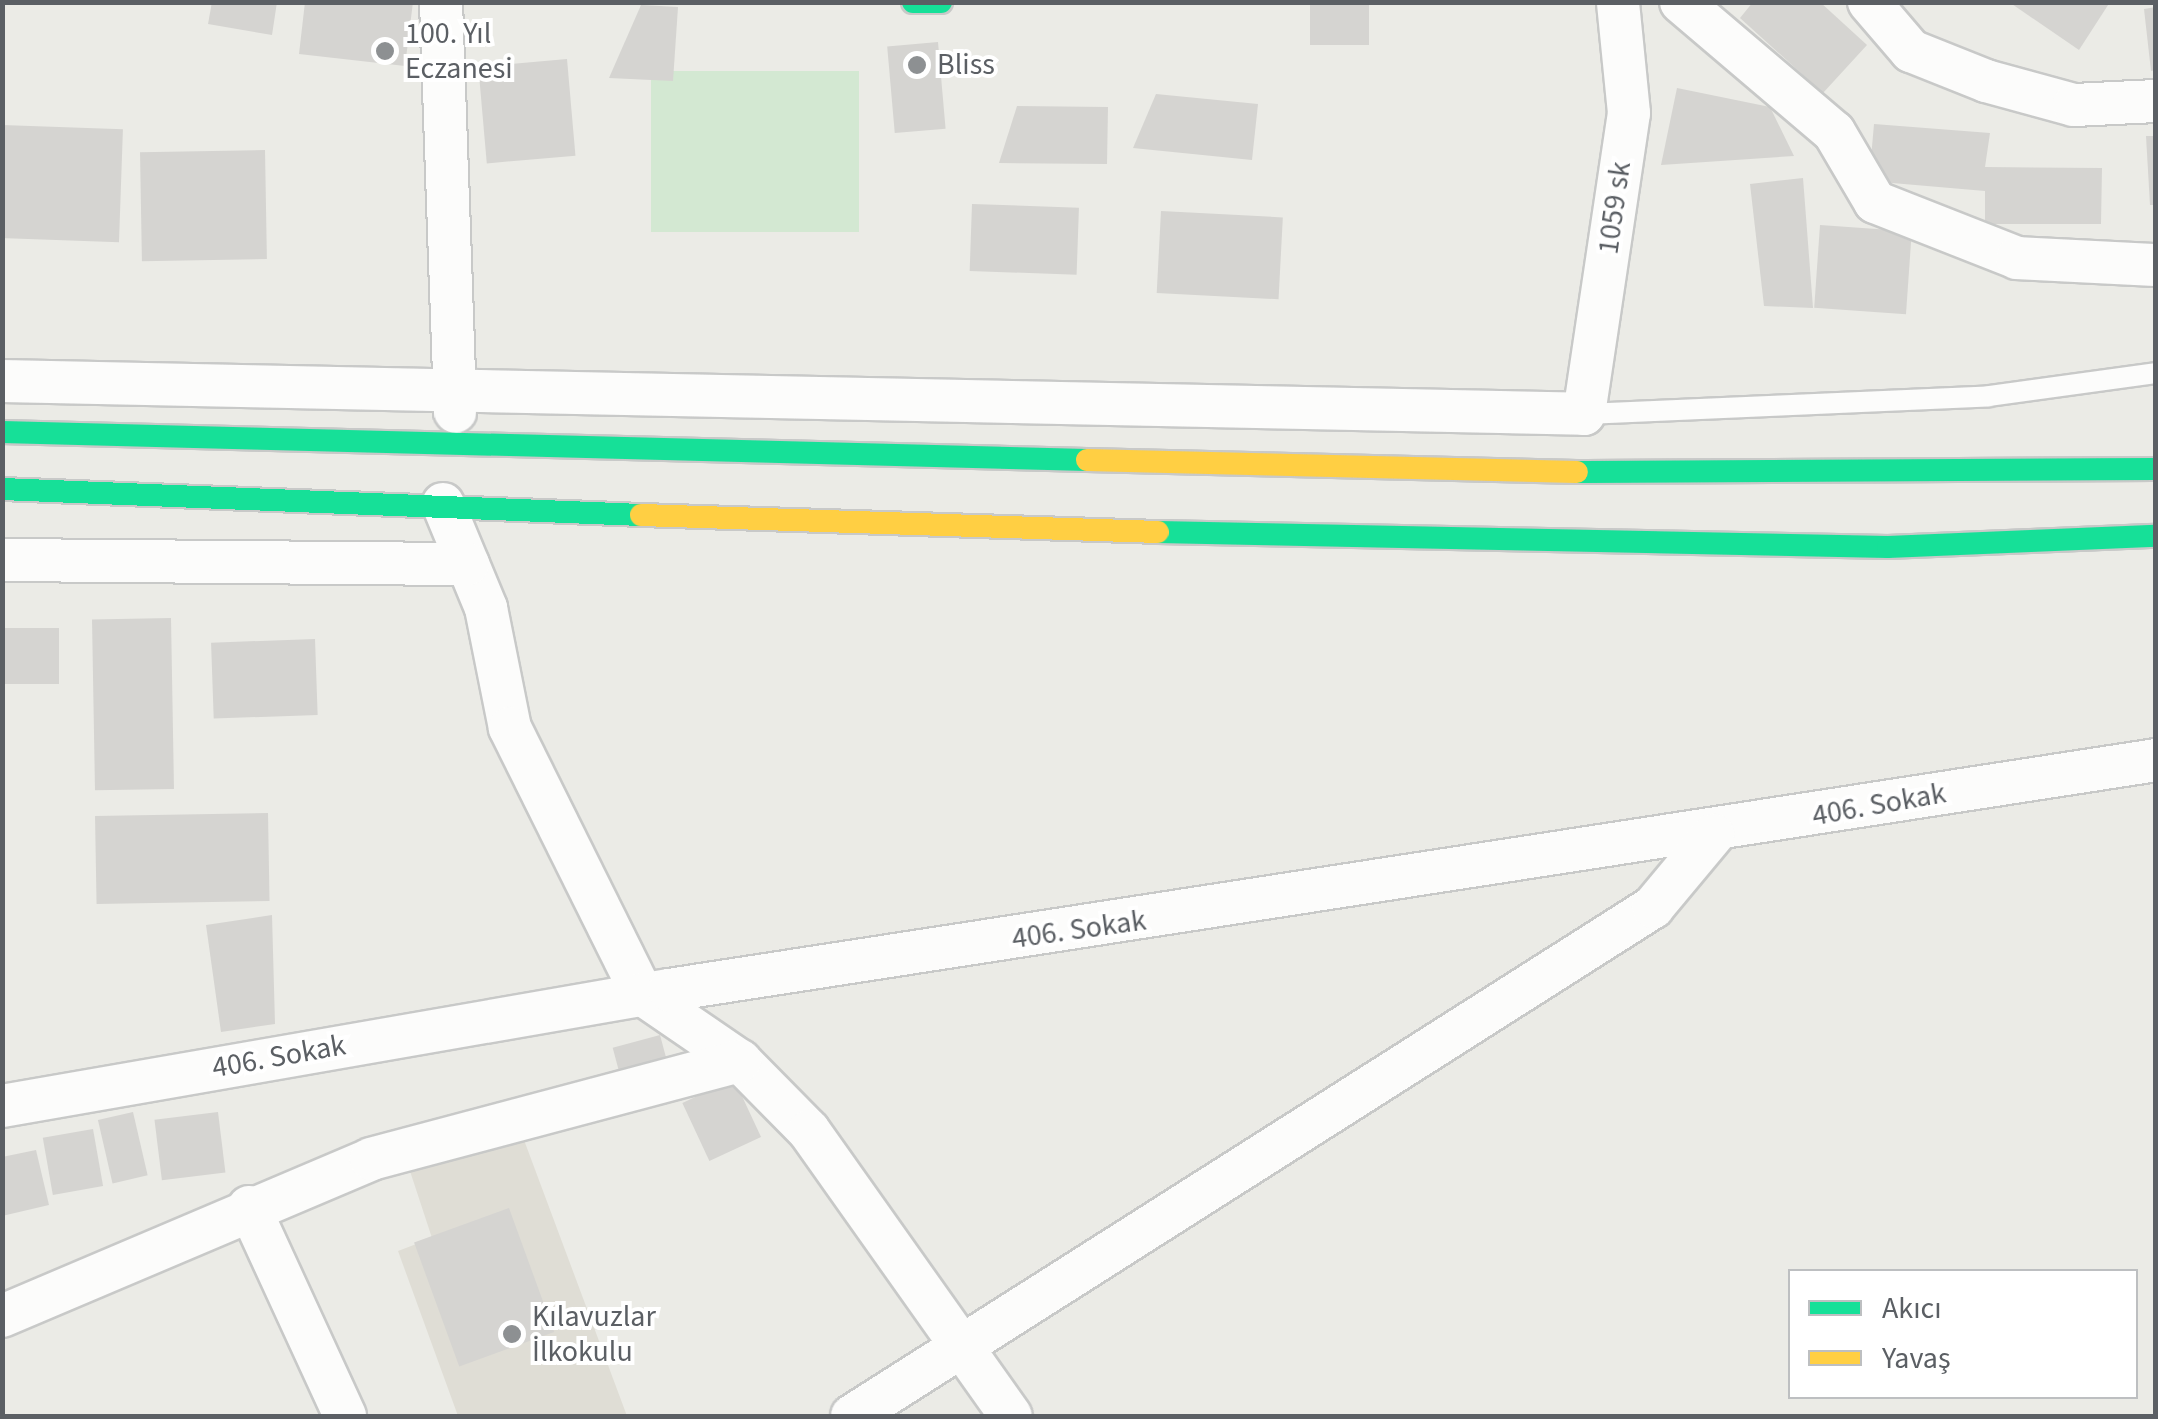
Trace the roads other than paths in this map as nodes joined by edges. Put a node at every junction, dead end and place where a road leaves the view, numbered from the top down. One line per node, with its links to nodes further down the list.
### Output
1 (441, 2): 11 (street)
2 (913, 2): 3 (main road)
3 (941, 2)
4 (1618, 2): 12 (street, 1059 sk)
5 (1681, 2): 8 (street)
6 (1870, 2): 7 (street)
7 (2156, 101)
8 (2156, 265)
9 (2156, 373): 12 (lane)
10 (2, 381): 11 (street)
11 (453, 386): 12 (street); 14 (street)
12 (1584, 414)
13 (2, 432): 14 (main road)
14 (458, 438): 15 (main road)
15 (2156, 469)
16 (2, 490): 17 (main road)
17 (443, 504): 18 (main road); 20 (street)
18 (2156, 536)
19 (2, 560): 20 (street)
20 (468, 564): 23 (street)
21 (2156, 760): 22 (street, 406. Sokak)
22 (1713, 835): 23 (street, 406. Sokak); 28 (street)
23 (642, 994): 24 (street); 25 (street, 406. Sokak)
24 (740, 1061): 26 (street); 28 (street)
25 (2, 1106)
26 (250, 1207): 27 (street); 29 (street)
27 (2, 1316)
28 (958, 1343): 30 (street); 31 (street)
29 (344, 1416)
30 (852, 1416)
31 (1010, 1416)

